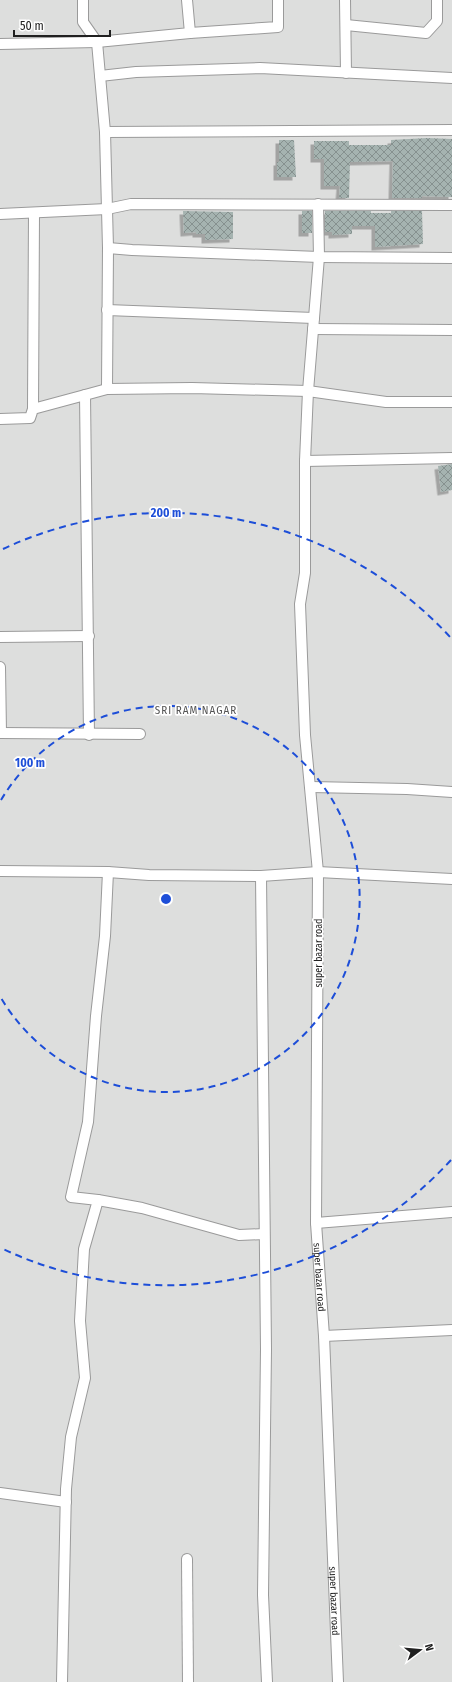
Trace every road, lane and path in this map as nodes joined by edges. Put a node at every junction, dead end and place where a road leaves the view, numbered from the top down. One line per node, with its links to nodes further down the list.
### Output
1 (83, 0): 8 (street)
2 (187, 0): 7 (street)
3 (278, 0): 7 (street)
4 (345, 0): 6 (street)
5 (437, 0): 6 (street)
6 (346, 25): 10 (street)
7 (190, 33): 8 (street)
8 (97, 42): 9 (street); 11 (street)
9 (0, 44)
10 (346, 73): 11 (street); 12 (street)
11 (100, 76): 14 (street)
12 (452, 78)
13 (452, 130): 14 (street)
14 (105, 132): 17 (street)
15 (318, 204): 16 (street); 17 (street); 21 (street, super bazar road)
16 (452, 205)
17 (107, 209): 18 (street); 20 (street)
18 (34, 213): 19 (street); 31 (street)
19 (0, 214)
20 (108, 248): 21 (street); 23 (street)
21 (319, 256): 22 (street); 24 (street, super bazar road)
22 (452, 258)
23 (107, 310): 24 (street); 27 (street)
24 (314, 318): 25 (street, super bazar road)
25 (313, 329): 26 (street); 28 (street, super bazar road)
26 (452, 330)
27 (107, 389): 28 (street); 29 (street)
28 (308, 391): 30 (street); 34 (street, super bazar road)
29 (85, 395): 31 (street); 35 (street)
30 (452, 402)
31 (33, 409): 32 (street)
32 (0, 419)
33 (452, 458): 34 (street)
34 (305, 461): 41 (street, super bazar road)
35 (89, 636): 36 (street); 40 (street)
36 (0, 637)
37 (0, 667): 38 (street)
38 (0, 733): 40 (street)
39 (140, 734): 40 (street)
40 (89, 735)
41 (311, 787): 42 (street); 45 (street, super bazar road)
42 (452, 792)
43 (0, 871): 44 (street)
44 (108, 872): 46 (street); 48 (street)
45 (318, 872): 46 (street); 47 (street); 50 (street, super bazar road)
46 (261, 876): 51 (street)
47 (452, 879)
48 (98, 1200): 51 (street); 55 (street)
49 (452, 1212): 50 (street)
50 (316, 1223): 53 (street, super bazar road)
51 (264, 1234): 59 (street)
52 (452, 1330): 53 (street)
53 (324, 1336): 60 (street, super bazar road)
54 (0, 1493): 55 (street)
55 (66, 1502): 57 (street)
56 (188, 1559): 58 (street)
57 (62, 1682)
58 (188, 1682)
59 (267, 1682)
60 (338, 1682)

